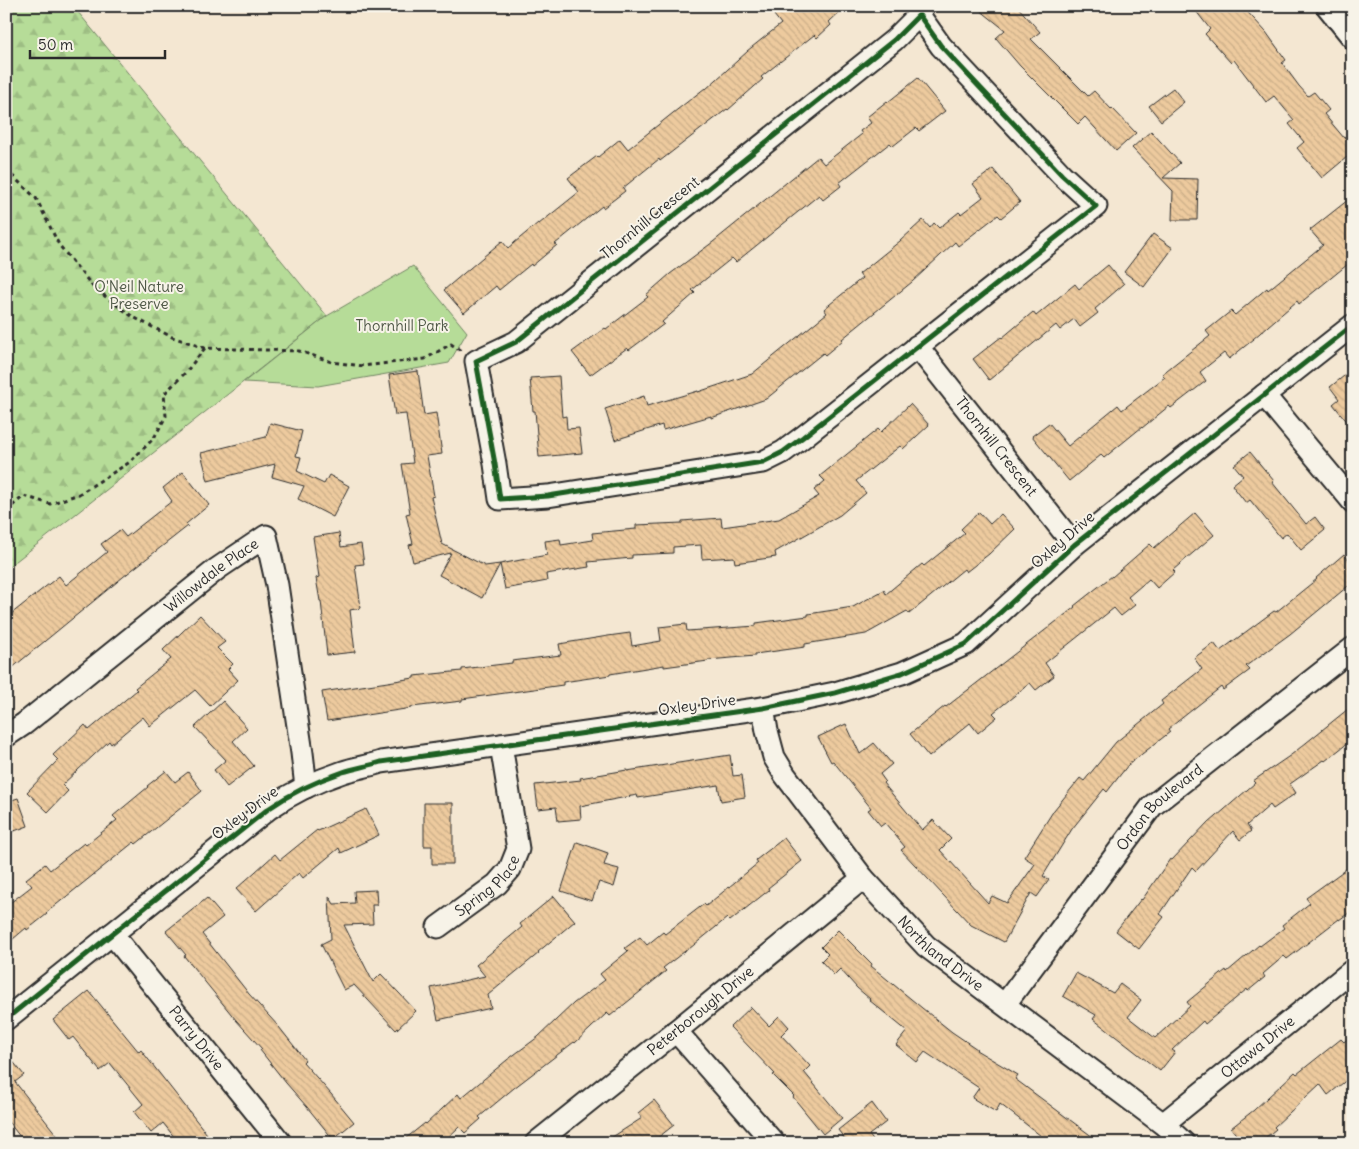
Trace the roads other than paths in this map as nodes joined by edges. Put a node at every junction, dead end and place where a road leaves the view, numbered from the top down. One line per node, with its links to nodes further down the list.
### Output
1 (1337, 10): 2 (street)
2 (1353, 38)
3 (1353, 325): 5 (street, Oxley Drive)
4 (917, 346): 4 (street, Thornhill Crescent); 7 (street, Thornhill Crescent)
5 (1264, 395): 6 (street); 7 (street, Oxley Drive)
6 (1353, 502)
7 (1074, 545): 9 (street, Oxley Drive)
8 (1353, 648): 17 (street, Ordon Boulevard)
9 (763, 708): 11 (street, Oxley Drive); 13 (street, Northland Drive)
10 (6, 736): 12 (street, Willowdale Place)
11 (501, 745): 12 (street, Oxley Drive); 14 (street, Spring Place)
12 (306, 787): 15 (street, Oxley Drive)
13 (863, 878): 17 (street, Northland Drive); 19 (street, Peterborough Drive)
14 (438, 927)
15 (112, 934): 18 (street, Oxley Drive); 21 (street, Parry Drive)
16 (1353, 970): 20 (street, Ottawa Drive)
17 (1005, 1004): 20 (street, Northland Drive)
18 (6, 1019)
19 (676, 1031): 22 (street, Peterborough Drive); 23 (street)
20 (1163, 1124): 24 (street, Northland Drive)
21 (281, 1143)
22 (536, 1143)
23 (774, 1143)
24 (1184, 1143)

